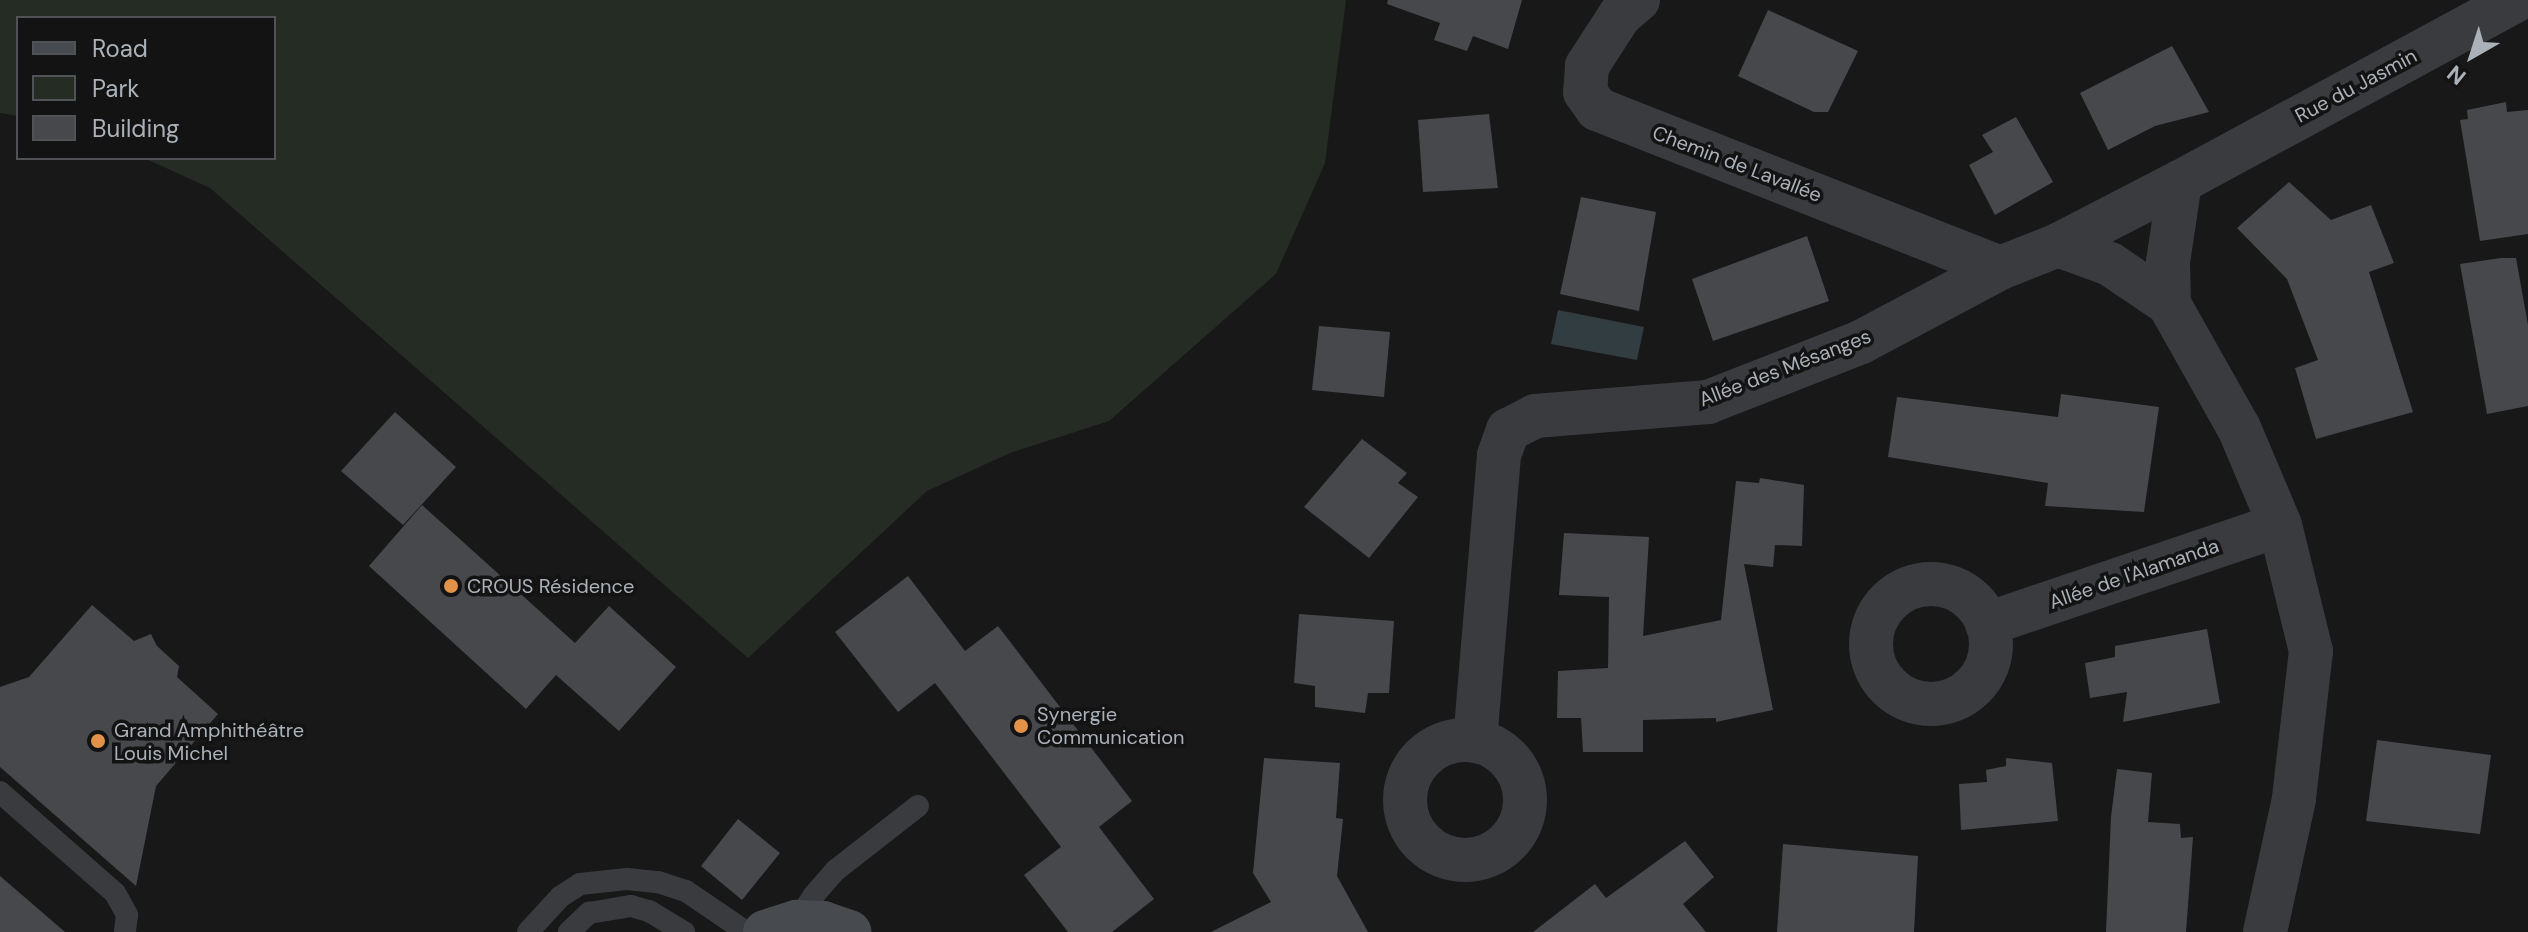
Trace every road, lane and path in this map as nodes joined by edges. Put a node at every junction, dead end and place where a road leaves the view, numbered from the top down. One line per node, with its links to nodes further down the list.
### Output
1 (1638, 0): 6 (street, Chemin de Lavallée)
2 (2516, 0): 3 (street, Rue du Jasmin)
3 (2281, 127): 4 (street, Allée des Mésanges)
4 (2180, 182): 5 (street, Allée des Mésanges); 7 (street)
5 (2058, 245): 6 (street, Allée des Mésanges); 7 (street)
6 (2000, 268): 10 (street, Allée des Mésanges)
7 (2169, 304): 8 (street)
8 (2280, 525): 9 (street, Allée de l'Alamanda); 20 (street)
9 (1987, 624)
10 (1475, 741)
11 (0, 792): 14 (lane)
12 (918, 806): 13 (lane)
13 (781, 927): 19 (main road)
14 (125, 932)
15 (528, 932): 18 (lane)
16 (569, 932): 17 (lane)
17 (684, 932)
18 (746, 932)
19 (849, 932)
20 (2265, 932)

